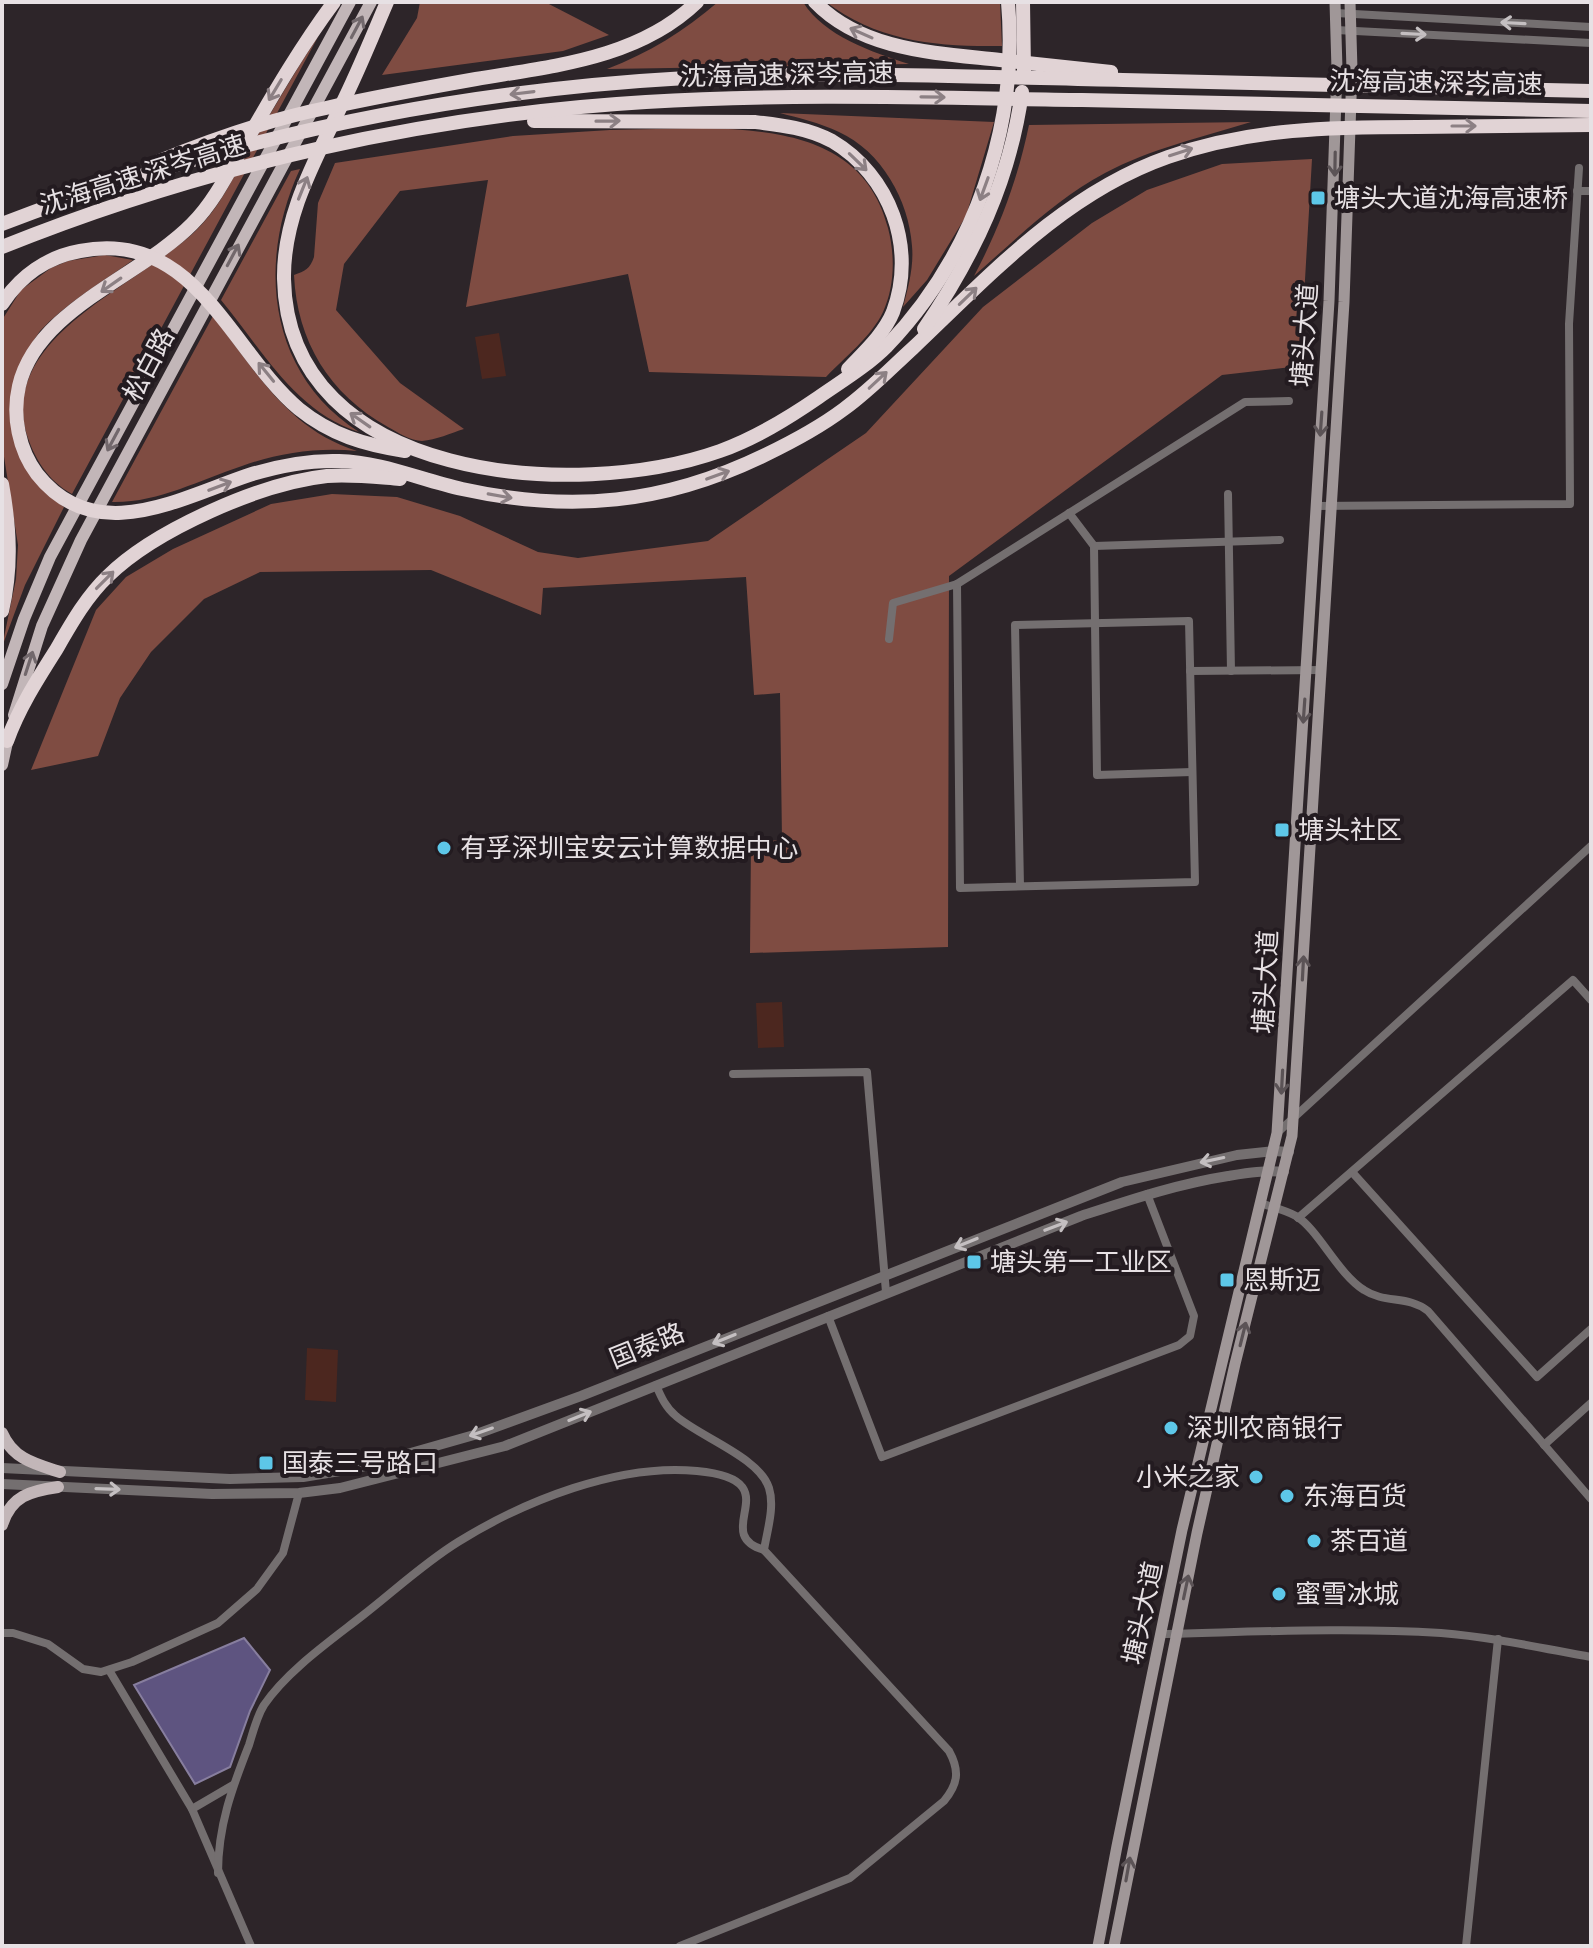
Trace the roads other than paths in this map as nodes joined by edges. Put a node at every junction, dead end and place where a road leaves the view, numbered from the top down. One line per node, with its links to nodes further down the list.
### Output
1 (334, 2): 31 (highway, one-way to 31)
2 (350, 2): 48 (main road, 松白路, one-way to 48)
3 (371, 2): 49 (main road, 松白路, one-way to 3)
4 (387, 2): 30 (highway, one-way to 4)
5 (697, 2): 23 (highway)
6 (815, 2): 15 (highway, one-way to 6)
7 (1008, 2): 28 (highway, one-way to 28)
8 (1023, 2): 27 (highway)
9 (1335, 8): 10 (street); 12 (main road, 塘头大道)
10 (1350, 8): 11 (street, one-way to 10); 13 (main road, 塘头大道)
11 (1591, 27)
12 (1336, 30): 13 (street); 34 (main road, 塘头大道, one-way to 34)
13 (1352, 30): 14 (street, one-way to 14); 35 (main road, 塘头大道)
14 (1591, 43)
15 (1063, 73): 16 (highway, 沈海高速 深岑高速); 23 (highway, 沈海高速 深岑高速, one-way to 23)
16 (1591, 91)
17 (1591, 111): 18 (highway, 沈海高速 深岑高速, one-way to 17)
18 (474, 121): 25 (highway, 沈海高速 深岑高速); 28 (highway, one-way to 28)
19 (1591, 125): 27 (highway, one-way to 19)
20 (1579, 168): 21 (street)
21 (1577, 191): 22 (street); 35 (street)
22 (1591, 191)
23 (87, 193): 24 (highway, 沈海高速 深岑高速)
24 (2, 224)
25 (2, 247)
26 (2, 304): 30 (highway, one-way to 26)
27 (911, 349): 31 (highway, one-way to 27)
28 (829, 390): 30 (highway)
29 (1289, 401): 36 (street)
30 (429, 454)
31 (424, 480): 49 (highway, one-way to 31)
32 (2, 484): 41 (highway)
33 (1228, 494): 38 (street)
34 (1316, 506): 35 (street); 44 (main road, 塘头大道)
35 (1331, 506): 45 (main road, 塘头大道)
36 (1069, 513): 39 (street); 40 (street)
37 (1280, 540): 38 (street)
38 (1229, 542): 39 (street); 47 (street)
39 (1094, 546): 42 (street)
40 (957, 584): 43 (street); 53 (street)
41 (2, 611)
42 (1095, 623): 46 (street); 51 (street); 53 (street)
43 (889, 639)
44 (1307, 670): 45 (street); 47 (street); 57 (main road, 塘头大道, one-way to 57)
45 (1321, 670): 56 (main road, 塘头大道, one-way to 45)
46 (1190, 671): 47 (street); 51 (street)
47 (1231, 671)
48 (2, 684)
49 (7, 741): 50 (main road, 松白路)
50 (2, 765)
51 (1192, 772): 53 (street)
52 (1591, 846): 56 (street)
53 (1020, 886)
54 (1591, 1000): 62 (street)
55 (733, 1074): 67 (street)
56 (1294, 1117): 57 (street); 59 (main road, 塘头大道)
57 (1277, 1133): 58 (main road, 塘头大道)
58 (1274, 1151): 59 (street, 国泰路); 60 (main road, 塘头大道); 67 (street, 国泰路, one-way to 67)
59 (1289, 1152): 61 (main road, 塘头大道)
60 (1269, 1170): 61 (street, 国泰路); 63 (street, 国泰路); 64 (main road, 塘头大道)
61 (1284, 1172): 65 (main road, 塘头大道)
62 (1352, 1172): 66 (street); 70 (street)
63 (1147, 1194): 68 (street, 国泰路, one-way to 63); 69 (street)
64 (1260, 1203): 65 (street); 85 (main road, 塘头大道)
65 (1274, 1208): 66 (street); 84 (main road, 塘头大道, one-way to 65)
66 (1298, 1218): 74 (street)
67 (885, 1275): 68 (street); 76 (street, 国泰路, one-way to 76)
68 (886, 1292): 69 (street, 国泰路)
69 (828, 1316): 71 (street, 国泰路)
70 (1591, 1329)
71 (656, 1385): 79 (street, 国泰路, one-way to 71); 82 (street)
72 (1591, 1403): 74 (street)
73 (2, 1433): 76 (main road)
74 (1544, 1445): 80 (street)
75 (2, 1468): 76 (street, 国泰路)
76 (60, 1472)
77 (2, 1484): 78 (street, 国泰路)
78 (58, 1487): 79 (street, 国泰路, one-way to 79); 81 (main road)
79 (299, 1493): 88 (street)
80 (1591, 1499)
81 (2, 1525)
82 (764, 1550): 89 (street); 93 (street)
83 (2, 1633): 88 (street)
84 (1176, 1633): 85 (street); 86 (street); 95 (main road, 塘头大道, one-way to 84)
85 (1161, 1634): 94 (main road, 塘头大道)
86 (1498, 1639): 87 (street); 96 (street)
87 (1591, 1657)
88 (109, 1670): 90 (street)
89 (233, 1785): 90 (street); 91 (street)
90 (192, 1809): 91 (street)
91 (218, 1873): 92 (street)
92 (251, 1946)
93 (680, 1946)
94 (1098, 1946)
95 (1114, 1946)
96 (1466, 1946)

